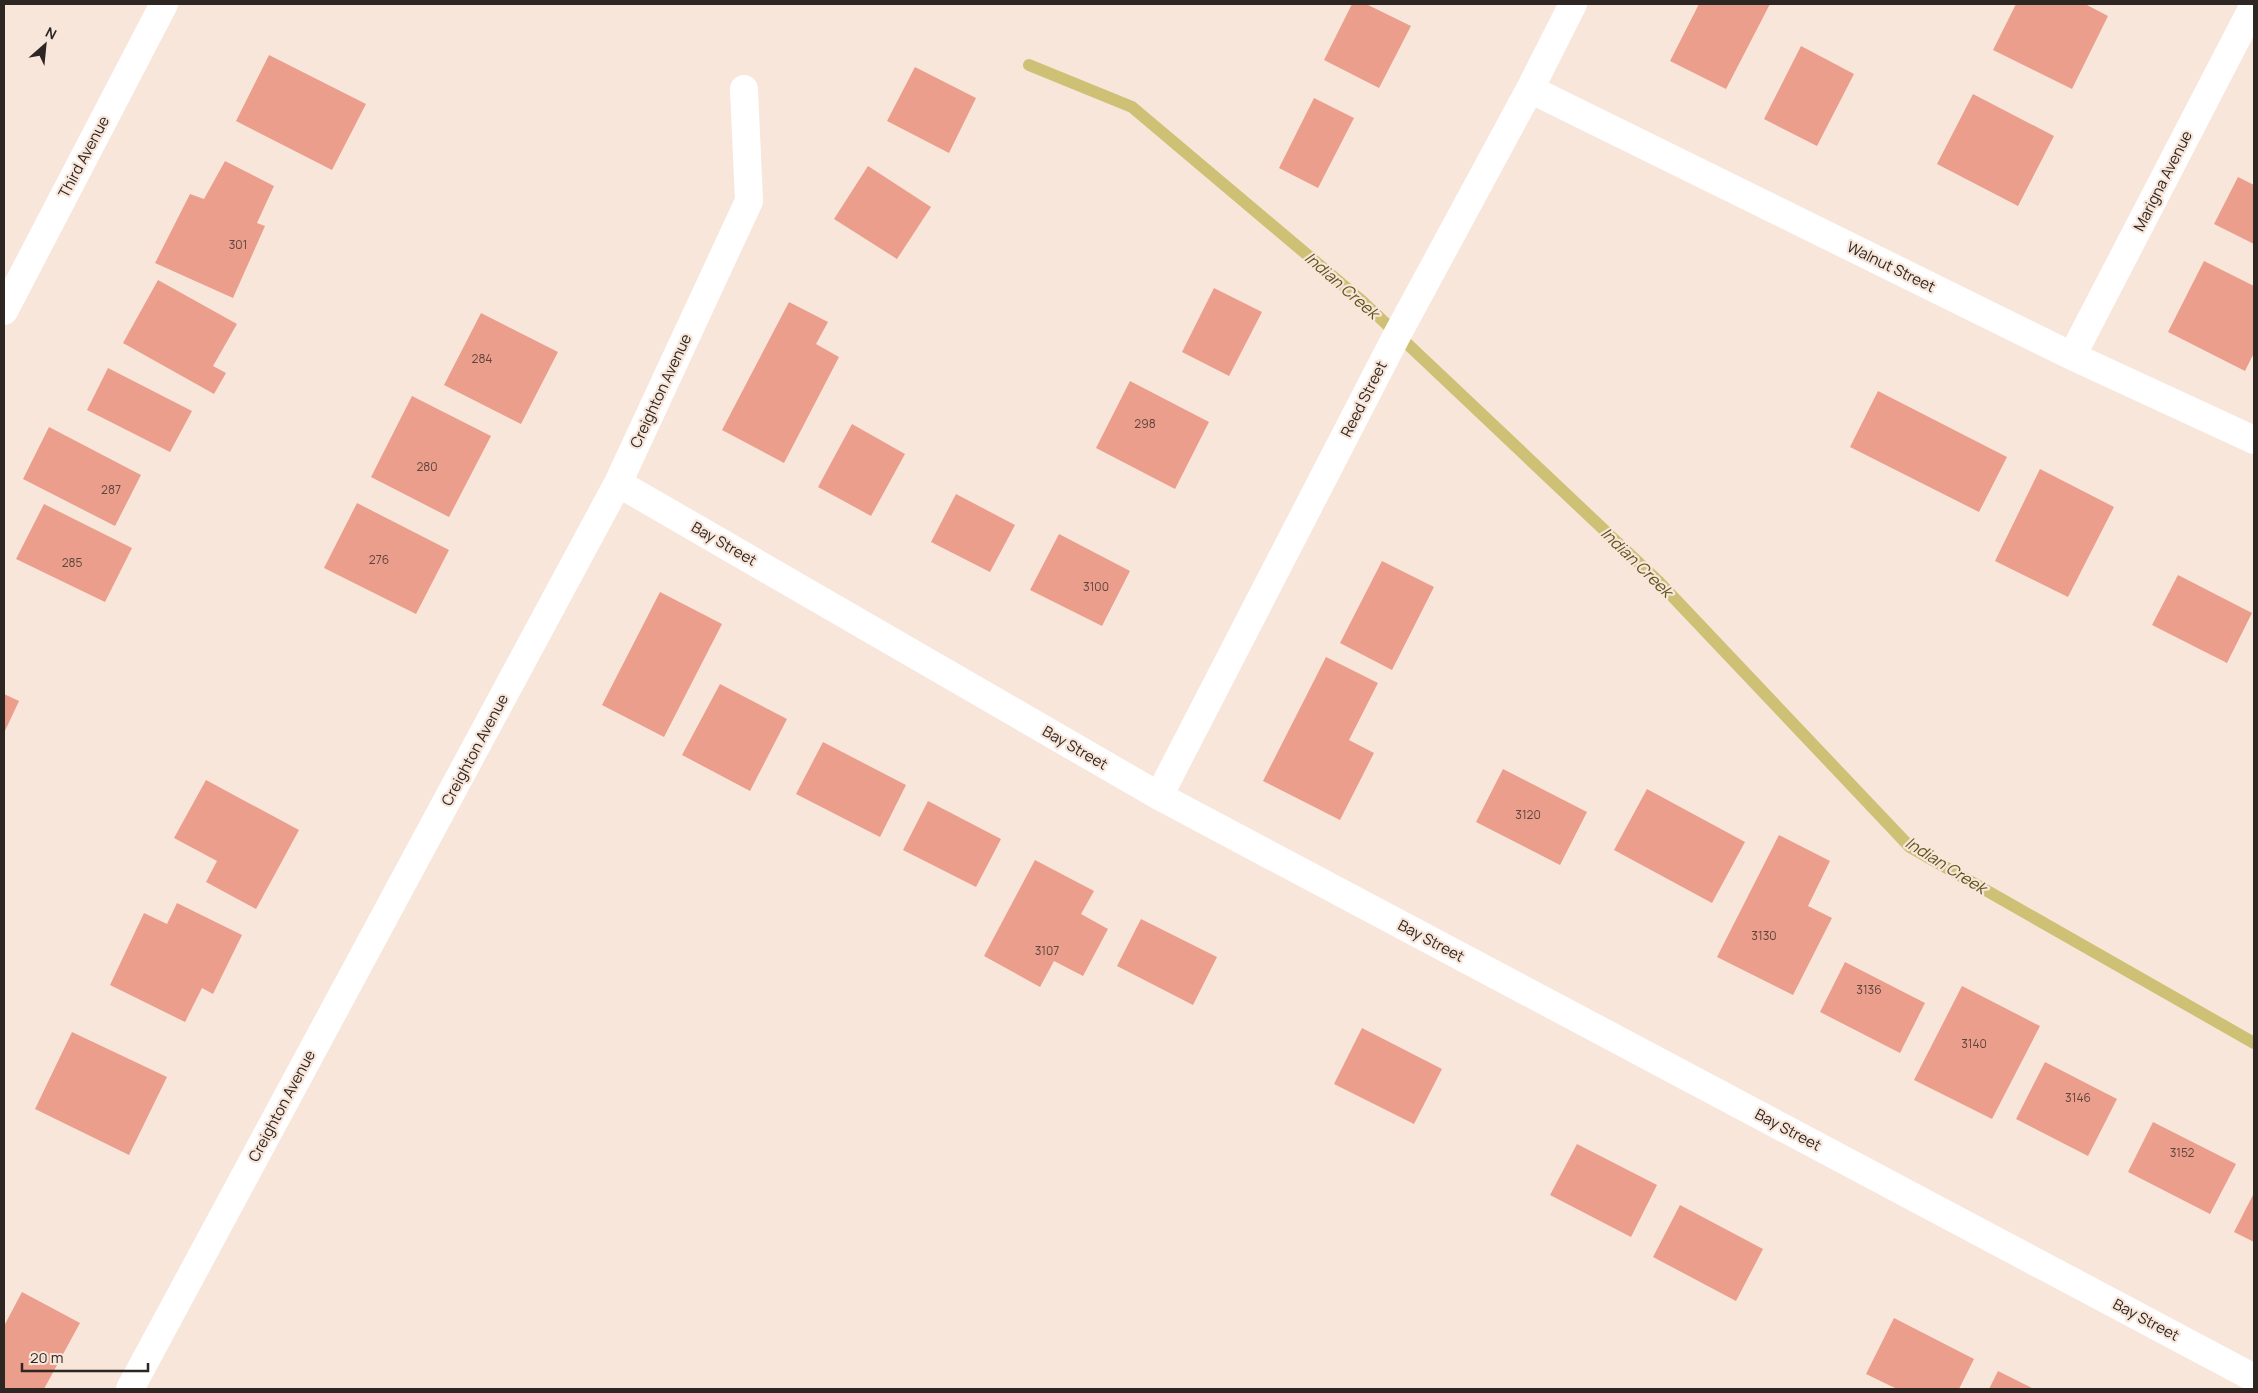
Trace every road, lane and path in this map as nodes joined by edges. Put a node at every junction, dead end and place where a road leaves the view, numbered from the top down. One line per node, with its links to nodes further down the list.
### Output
1 (164, 4): 6 (street, Third Avenue)
2 (1573, 4): 5 (street, Reed Street)
3 (2254, 5): 7 (street, Marigna Avenue)
4 (744, 88): 9 (street, Creighton Avenue)
5 (1530, 89): 7 (street, Walnut Street); 10 (street, Reed Street)
6 (4, 311)
7 (2072, 356): 8 (street, Walnut Street)
8 (2254, 440)
9 (618, 483): 10 (street, Bay Street); 12 (street, Creighton Avenue)
10 (1159, 796): 11 (street, Bay Street)
11 (2254, 1378)
12 (130, 1389)

